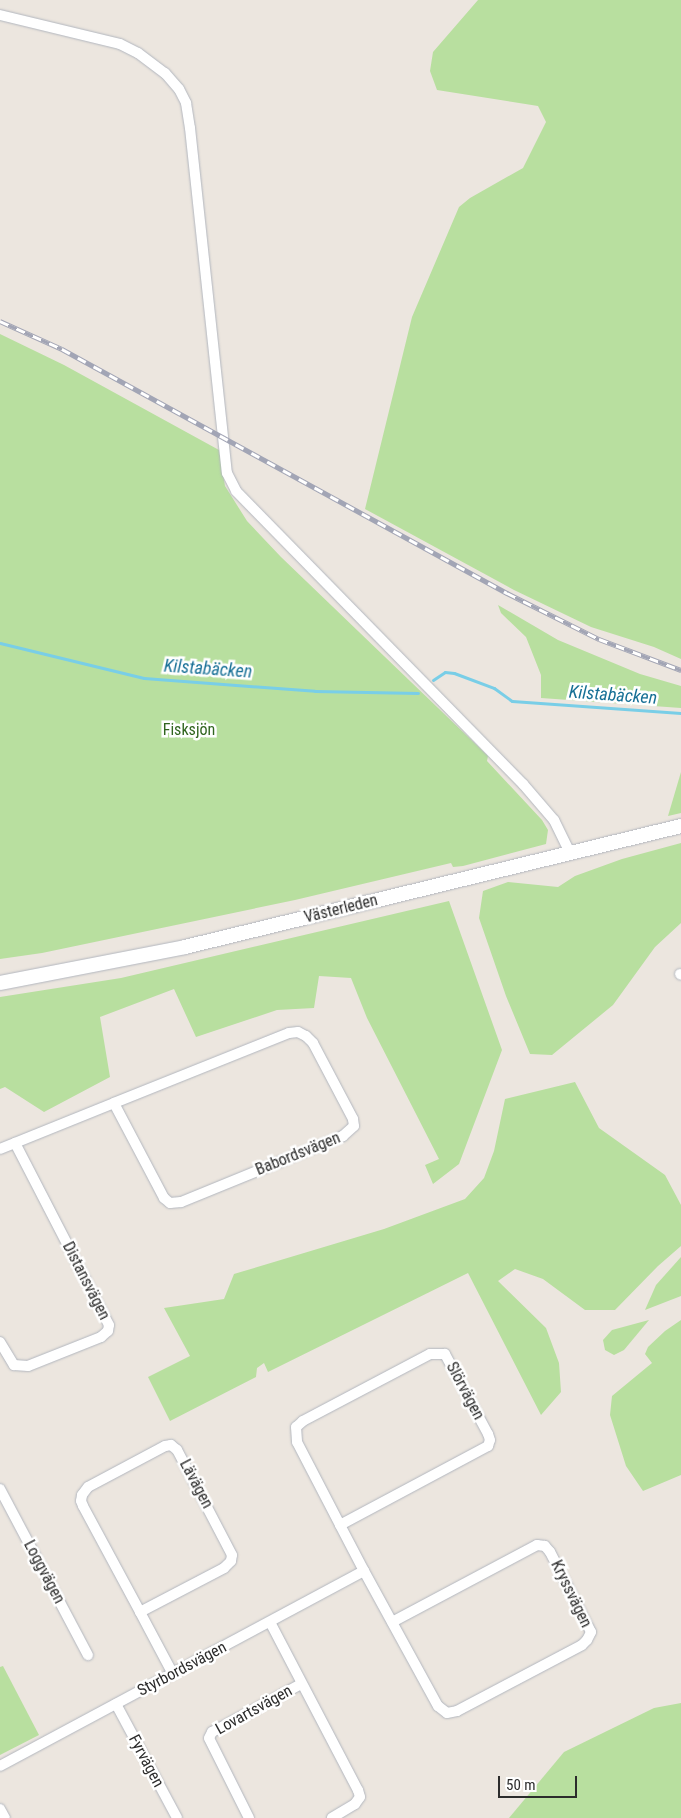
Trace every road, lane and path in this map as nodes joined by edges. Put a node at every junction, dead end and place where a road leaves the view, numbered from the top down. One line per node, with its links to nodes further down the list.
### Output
1 (0, 14): 3 (street)
2 (681, 826): 3 (street, Västerleden)
3 (570, 853): 4 (street, Västerleden)
4 (0, 983)
5 (114, 1104): 5 (street, Babordsvägen); 6 (street, Babordsvägen)
6 (15, 1143): 7 (street, Babordsvägen); 8 (street, Distansvägen)
7 (0, 1149)
8 (0, 1342)
9 (0, 1489): 15 (street, Loggvägen)
10 (340, 1525): 10 (street, Slörvägen); 11 (street, Slörvägen)
11 (364, 1571): 13 (street, Styrbordsvägen); 14 (street, Kryssvägen)
12 (140, 1612): 12 (street, Lävägen); 16 (street, Lävägen)
13 (270, 1622): 16 (street, Styrbordsvägen); 17 (street, Lovartsvägen)
14 (392, 1622): 14 (street, Kryssvägen)
15 (88, 1655)
16 (173, 1674): 18 (street, Styrbordsvägen)
17 (302, 1684): 23 (street, Lovartsvägen); 24 (street, Lovartsvägen)
18 (116, 1704): 19 (street, Styrbordsvägen); 22 (street, Fyrvägen)
19 (0, 1766)
20 (0, 1809): 21 (street)
21 (5, 1818)
22 (176, 1818)
23 (249, 1818)
24 (332, 1818)

